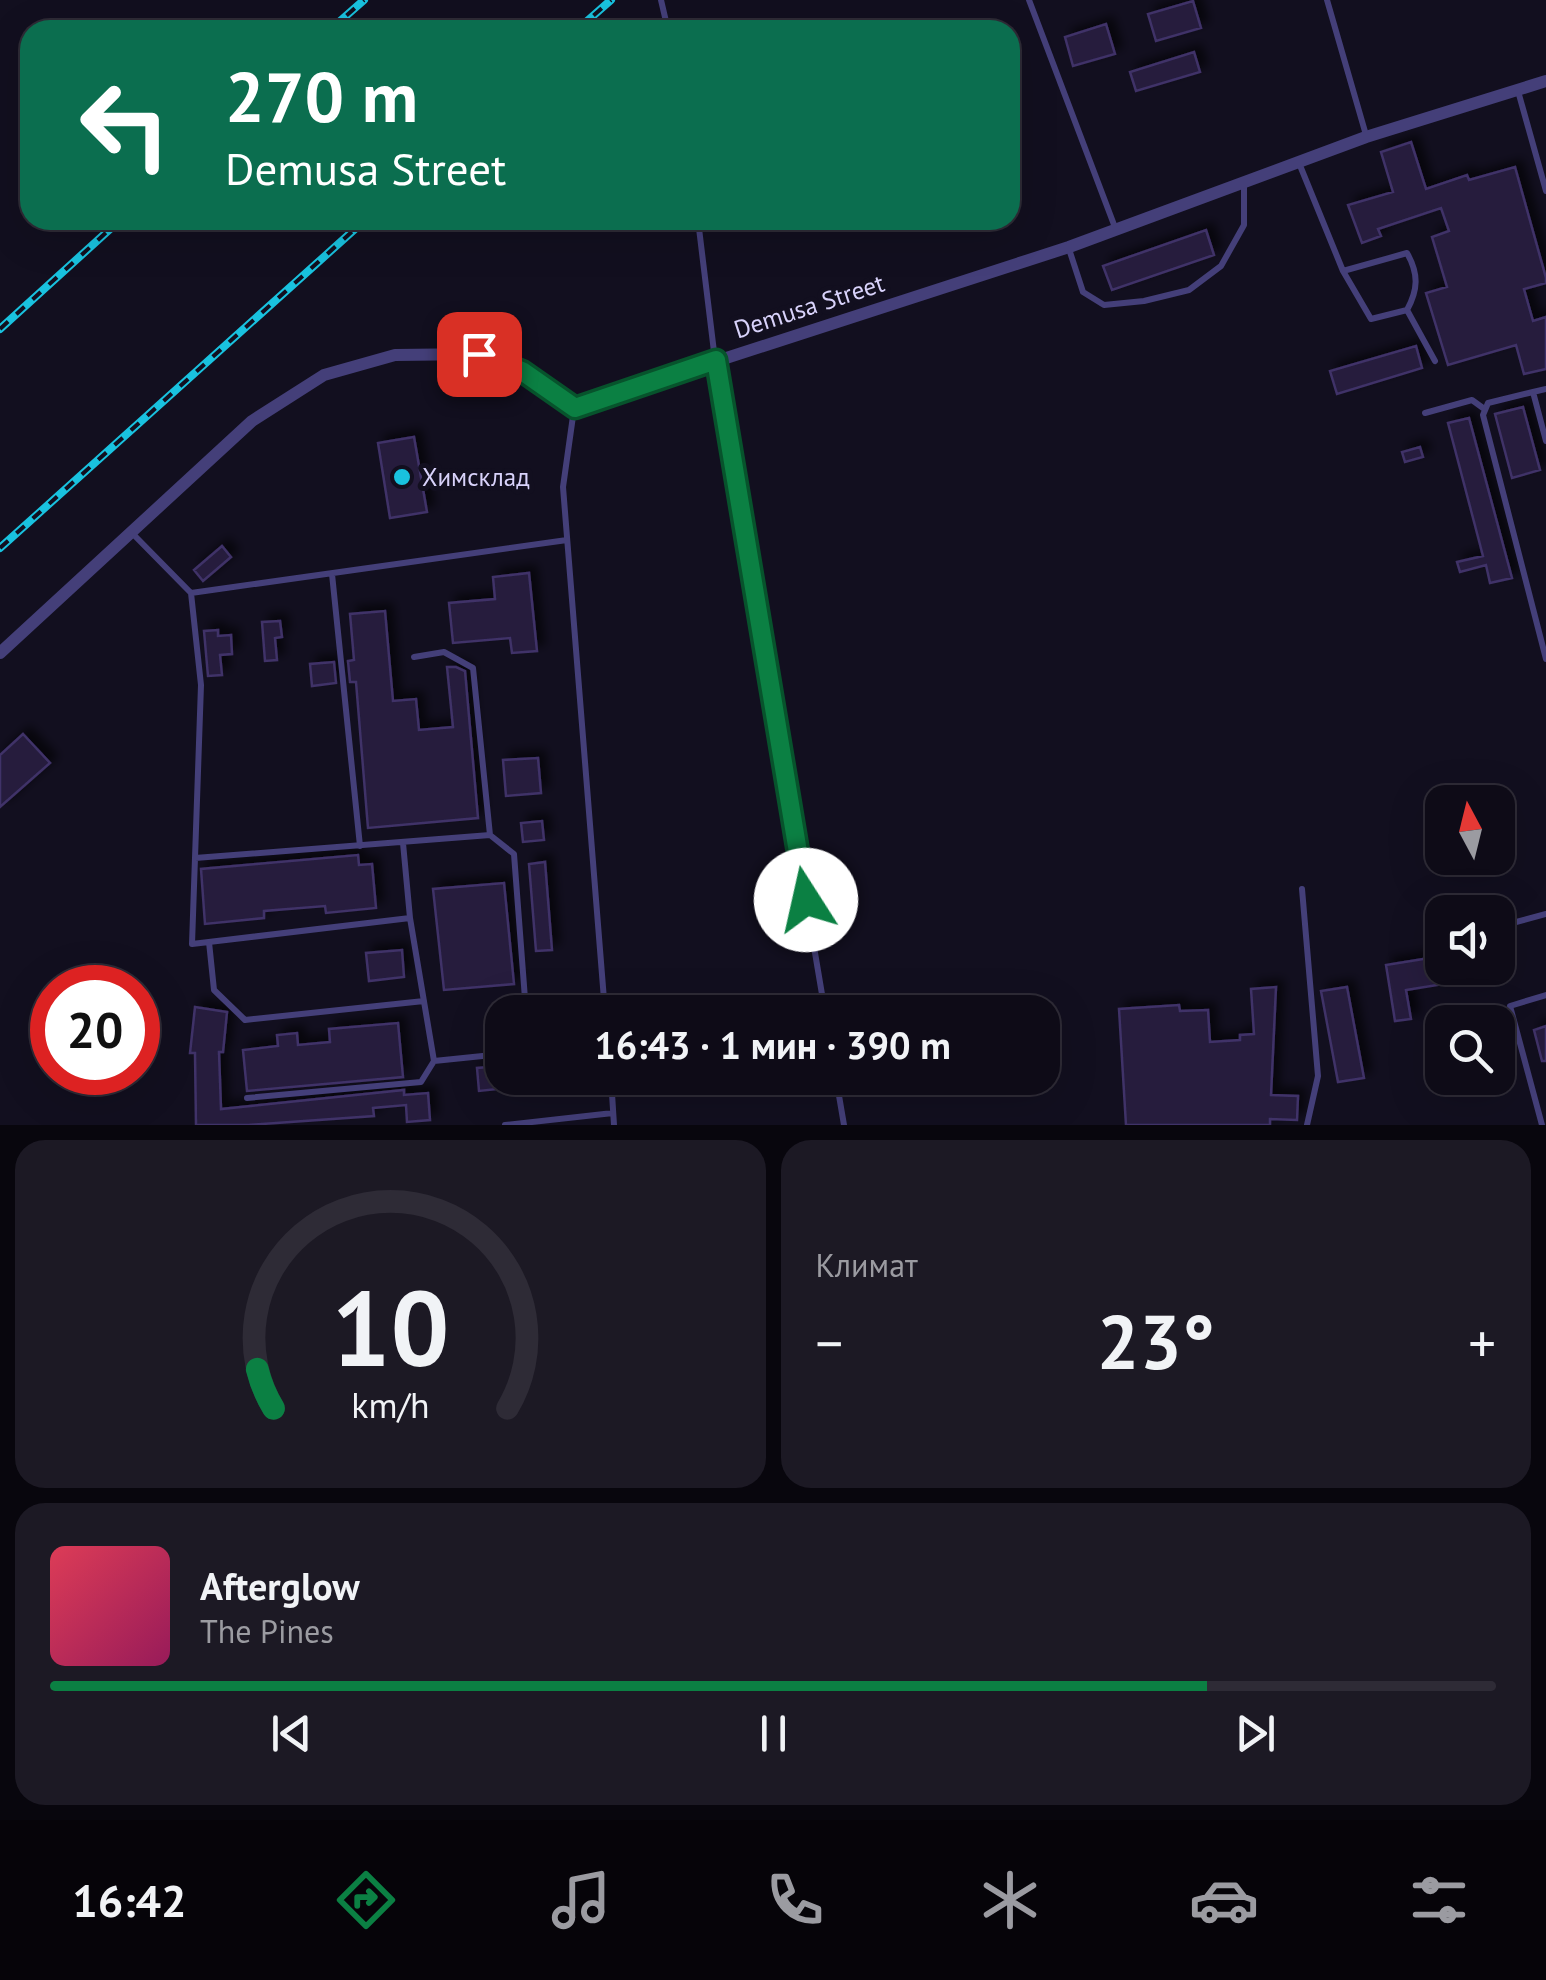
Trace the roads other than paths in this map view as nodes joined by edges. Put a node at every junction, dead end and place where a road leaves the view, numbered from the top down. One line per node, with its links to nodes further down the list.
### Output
1 (1029, 0): 10 (lane)
2 (1327, 0): 5 (lane)
3 (1546, 82): 4 (street, Demusa Street)
4 (1518, 91): 5 (street, Demusa Street); 8 (lane)
5 (1366, 136): 6 (street, Demusa Street)
6 (1298, 162): 7 (street, Demusa Street); 12 (lane)
7 (1244, 182): 10 (street, Demusa Street); 11 (lane)
8 (1546, 191)
9 (699, 230): 14 (lane)
10 (1116, 231): 11 (street, Demusa Street)
11 (1069, 248): 14 (street, Demusa Street)
12 (1343, 271): 13 (lane); 13 (lane)
13 (1406, 310): 15 (lane)
14 (716, 360): 18 (street, Demusa Street); 40 (lane)
15 (1434, 360)
16 (1546, 389): 17 (lane)
17 (1533, 392): 19 (lane); 21 (lane)
18 (575, 408): 22 (street); 23 (lane)
19 (1483, 408): 20 (lane); 28 (lane)
20 (1425, 413)
21 (1546, 440)
22 (131, 532): 25 (lane); 26 (street)
23 (568, 540): 24 (lane); 39 (lane)
24 (332, 573): 25 (lane); 31 (lane)
25 (191, 593): 32 (lane)
26 (0, 654)
27 (414, 657): 29 (lane)
28 (1546, 658)
29 (490, 834): 30 (lane); 38 (lane)
30 (403, 843): 31 (lane); 35 (lane)
31 (360, 846): 32 (lane)
32 (194, 858): 37 (lane)
33 (1302, 889): 53 (lane)
34 (1546, 914): 36 (lane)
35 (410, 918): 37 (lane); 42 (lane)
36 (1515, 922)
37 (209, 942): 42 (lane)
38 (525, 995)
39 (604, 995)
40 (823, 995)
41 (1546, 996): 54 (lane)
42 (424, 1001): 44 (lane)
43 (485, 1056): 44 (lane)
44 (434, 1060): 47 (lane)
45 (612, 1095): 48 (lane)
46 (839, 1095): 52 (lane)
47 (248, 1098)
48 (614, 1113): 49 (lane); 51 (lane)
49 (538, 1123): 50 (lane)
50 (505, 1125)
51 (614, 1125)
52 (844, 1125)
53 (1307, 1125)
54 (1542, 1125)

